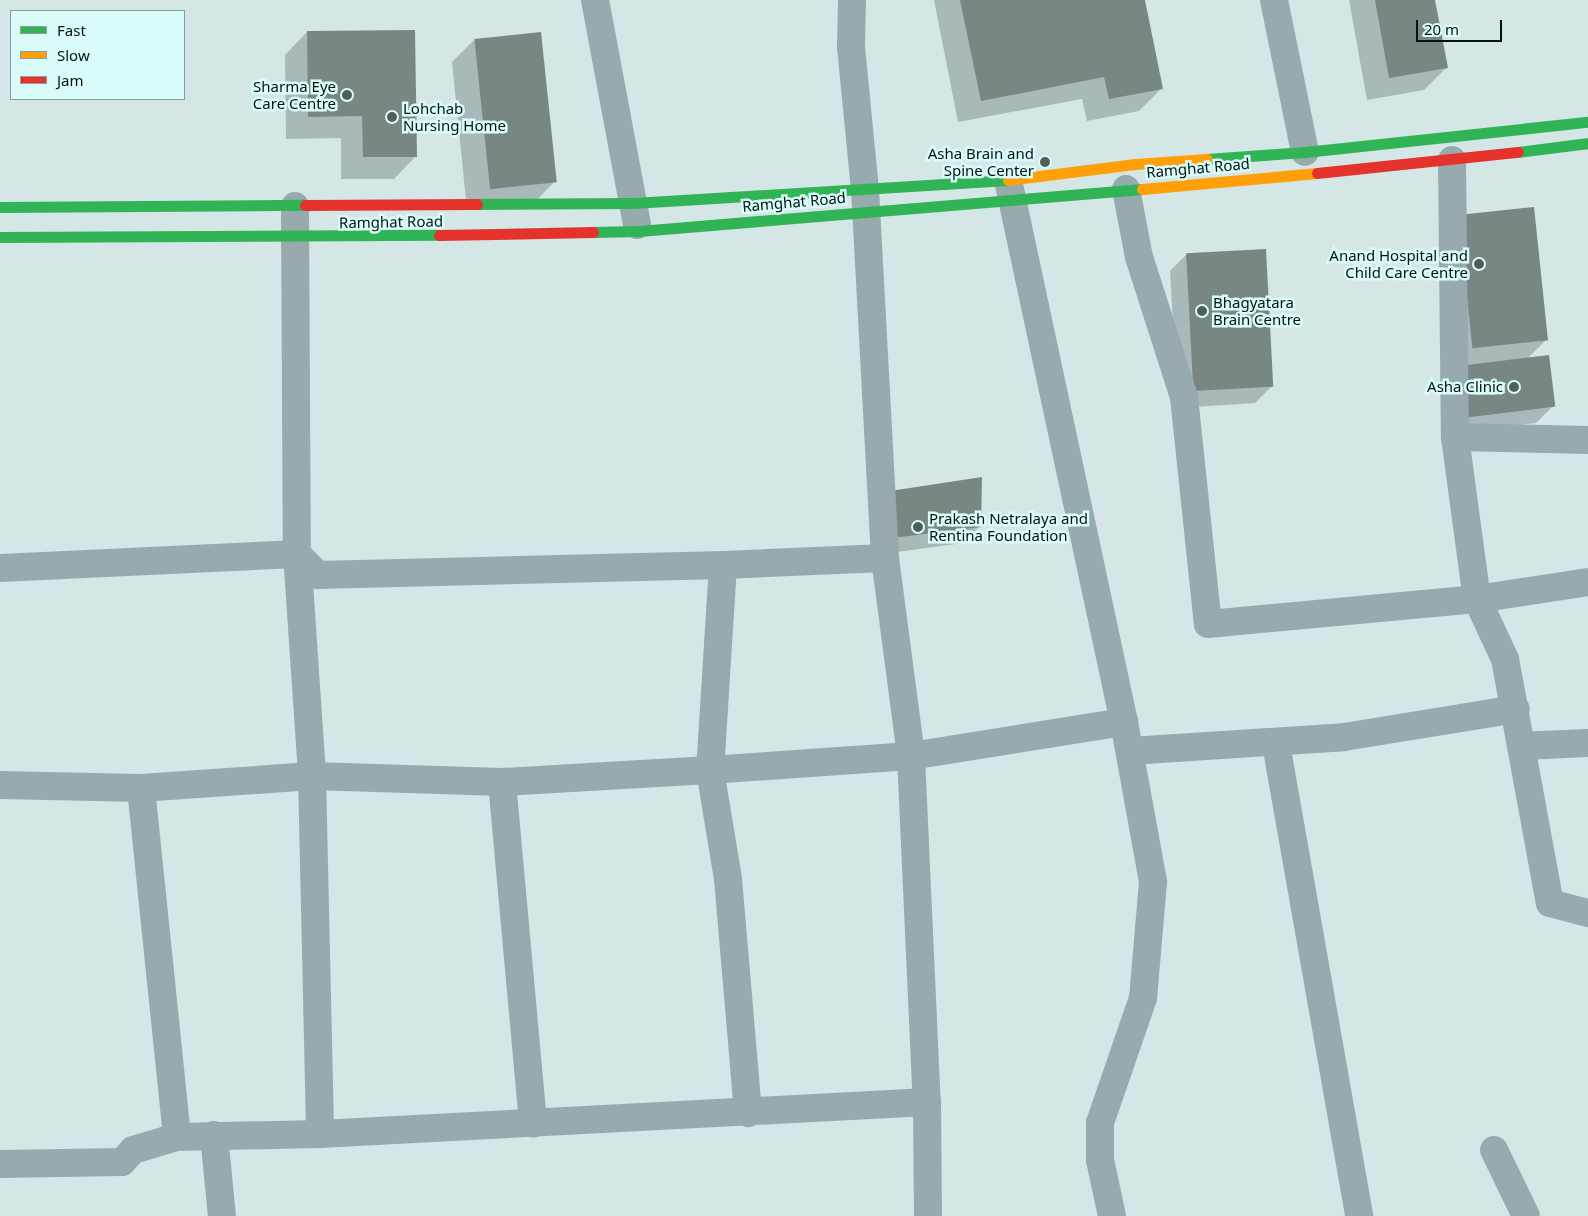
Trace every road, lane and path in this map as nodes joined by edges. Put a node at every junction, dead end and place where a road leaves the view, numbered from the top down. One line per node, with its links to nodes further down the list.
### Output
1 (595, 0): 11 (street)
2 (852, 0): 10 (street)
3 (1274, 0): 6 (street)
4 (1588, 122): 6 (main road, Ramghat Road)
5 (1588, 143): 7 (main road, Ramghat Road)
6 (1305, 152): 9 (main road, Ramghat Road)
7 (1452, 160): 8 (main road, Ramghat Road); 17 (street)
8 (1126, 189): 9 (main road, Ramghat Road); 24 (street)
9 (1010, 190): 10 (main road, Ramghat Road); 10 (main road, Ramghat Road); 26 (street)
10 (866, 200): 11 (main road, Ramghat Road); 14 (main road, Ramghat Road); 20 (street)
11 (633, 203): 12 (main road, Ramghat Road); 14 (street)
12 (295, 206): 13 (main road, Ramghat Road); 16 (street)
13 (0, 207)
14 (639, 231): 16 (main road, Ramghat Road)
15 (0, 237): 16 (main road, Ramghat Road)
16 (295, 238): 19 (street)
17 (1455, 437): 18 (street); 24 (street)
18 (1588, 440)
19 (297, 554): 21 (street); 22 (street); 33 (street)
20 (885, 558): 21 (street); 31 (street)
21 (723, 564): 32 (street)
22 (0, 568)
23 (1588, 582): 24 (street)
24 (1477, 599): 25 (street)
25 (1516, 709): 27 (street); 29 (street)
26 (1124, 722): 30 (street); 31 (street)
27 (1276, 744): 30 (street); 49 (street)
28 (1588, 744): 29 (street)
29 (1521, 746): 37 (street)
30 (1130, 752): 48 (street)
31 (911, 756): 32 (street); 38 (street)
32 (710, 770): 34 (street); 39 (street)
33 (312, 776): 34 (street); 36 (street); 41 (street)
34 (502, 782): 40 (street)
35 (0, 786): 36 (street)
36 (141, 788): 43 (street)
37 (1588, 913)
38 (927, 1102): 39 (street); 47 (street)
39 (748, 1113): 40 (street)
40 (533, 1124): 41 (street)
41 (320, 1134): 42 (street)
42 (214, 1135): 43 (street); 46 (street)
43 (177, 1137): 45 (street)
44 (1494, 1150): 50 (street)
45 (0, 1164)
46 (222, 1216)
47 (928, 1216)
48 (1112, 1216)
49 (1359, 1216)
50 (1526, 1216)

